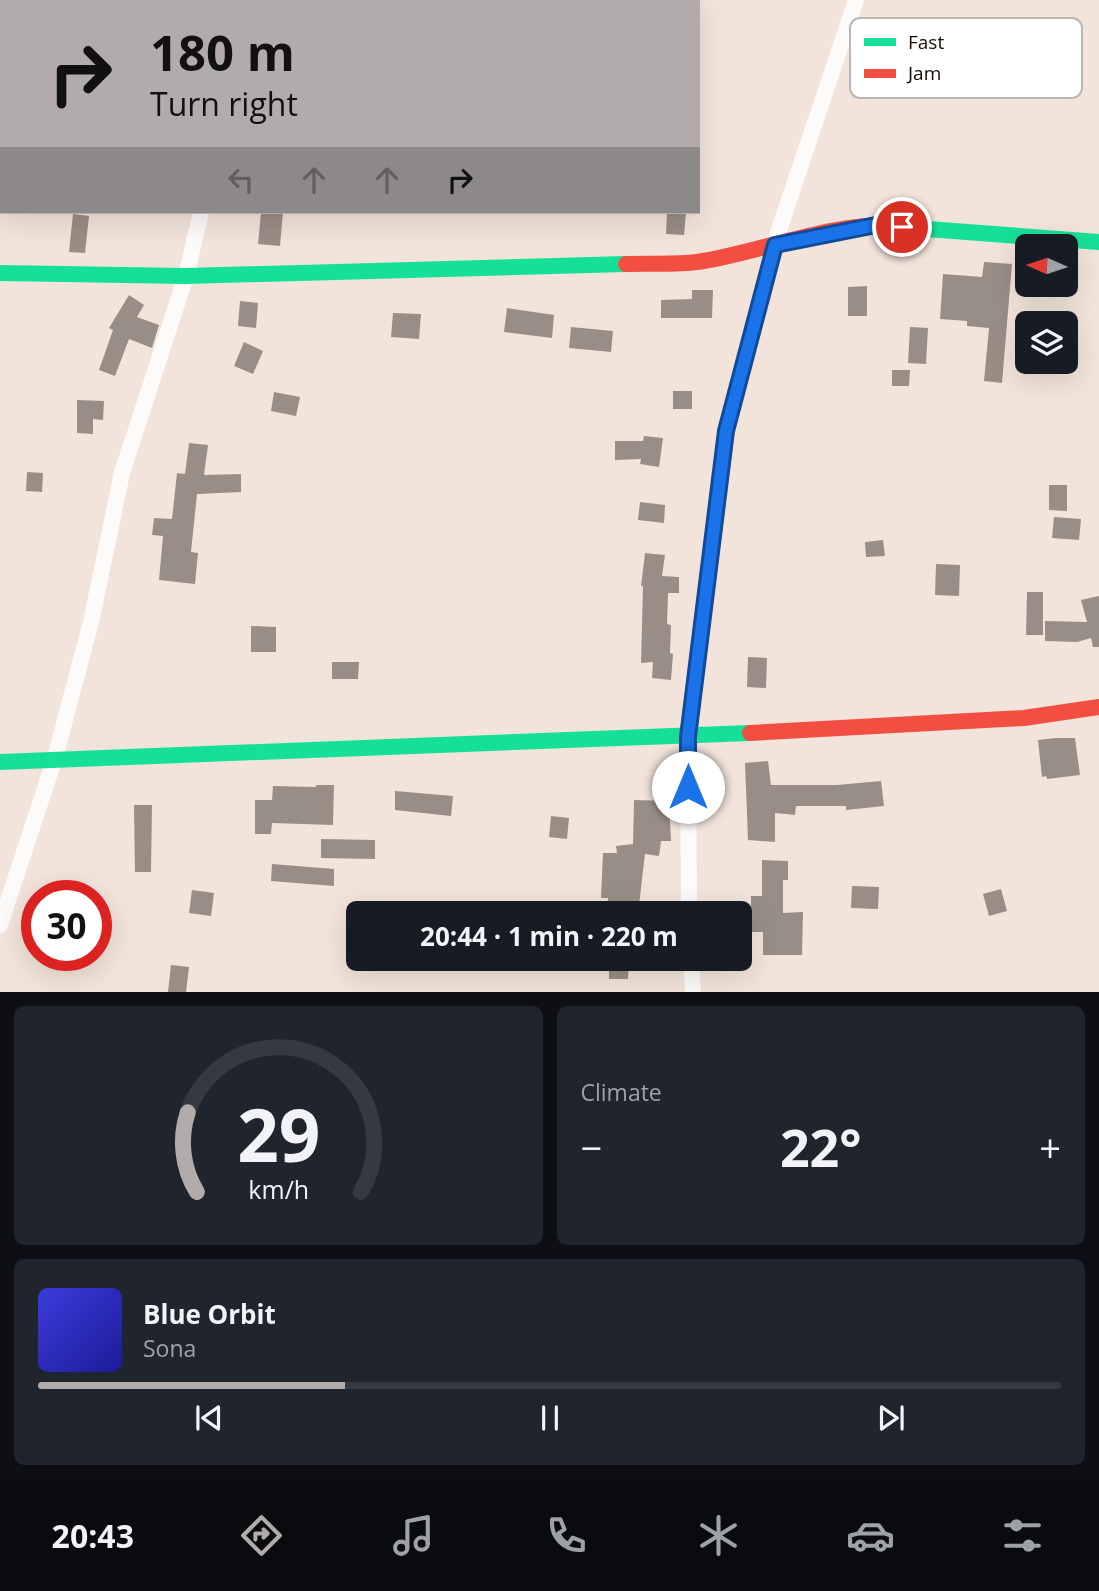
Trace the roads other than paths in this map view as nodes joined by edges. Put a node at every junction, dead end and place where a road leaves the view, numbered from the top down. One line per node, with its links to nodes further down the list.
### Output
1 (856, 0): 3 (street)
2 (850, 18): 6 (street)
3 (850, 18)
4 (201, 214): 8 (street)
5 (1099, 242): 6 (street)
6 (775, 245): 8 (street); 10 (street)
7 (0, 273): 8 (street)
8 (186, 276): 11 (street)
9 (1099, 706): 10 (street)
10 (688, 737): 11 (street); 13 (street)
11 (54, 761): 12 (street); 14 (street)
12 (0, 762)
13 (689, 901)
14 (0, 925)
15 (692, 971): 16 (street)
16 (693, 992)

